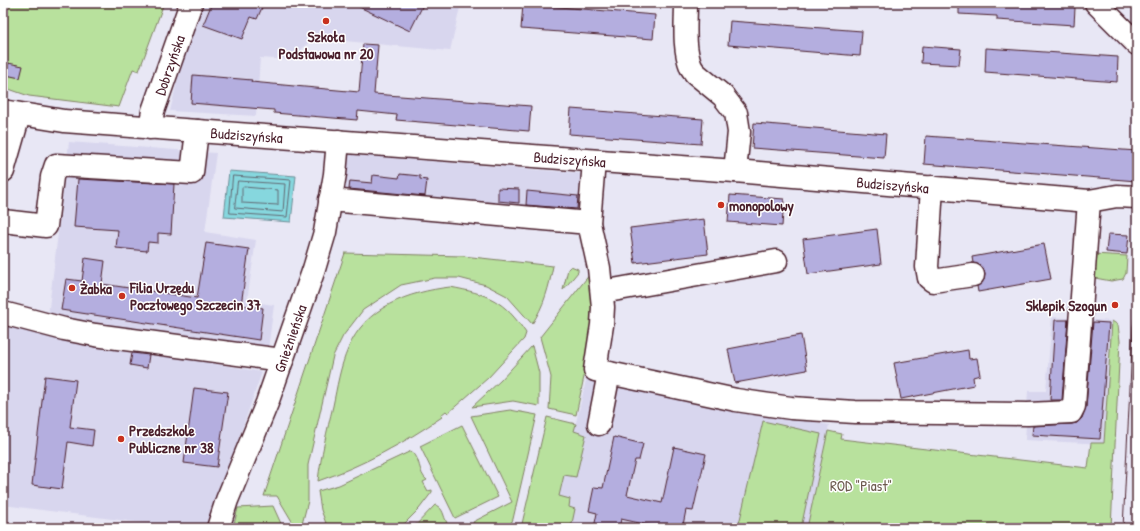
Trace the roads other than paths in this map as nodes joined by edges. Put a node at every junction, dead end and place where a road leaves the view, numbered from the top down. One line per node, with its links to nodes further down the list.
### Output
1 (191, 3): 6 (street, Dobrzyńska)
2 (686, 3): 11 (street)
3 (1096, 3): 4 (street)
4 (1137, 44)
5 (11, 113): 6 (street, Budziszyńska); 10 (street)
6 (150, 128): 7 (street, Budziszyńska)
7 (196, 131): 8 (street, Budziszyńska); 16 (street)
8 (338, 141): 9 (street, Budziszyńska); 14 (street, Gnieźnieńska)
9 (594, 161): 11 (street, Budziszyńska); 17 (street)
10 (3, 171)
11 (736, 171): 12 (street, Budziszyńska)
12 (932, 186): 15 (street, Budziszyńska); 19 (street)
13 (1137, 197): 15 (street, Budziszyńska)
14 (330, 200): 17 (street); 22 (street, Gnieźnieńska)
15 (1092, 201): 23 (street)
16 (3, 221)
17 (589, 223): 20 (street)
18 (776, 260): 20 (street)
19 (973, 275)
20 (602, 292): 23 (street)
21 (3, 313): 22 (street)
22 (282, 360): 25 (street, Gnieźnieńska)
23 (619, 376): 24 (street)
24 (599, 424)
25 (218, 528)

